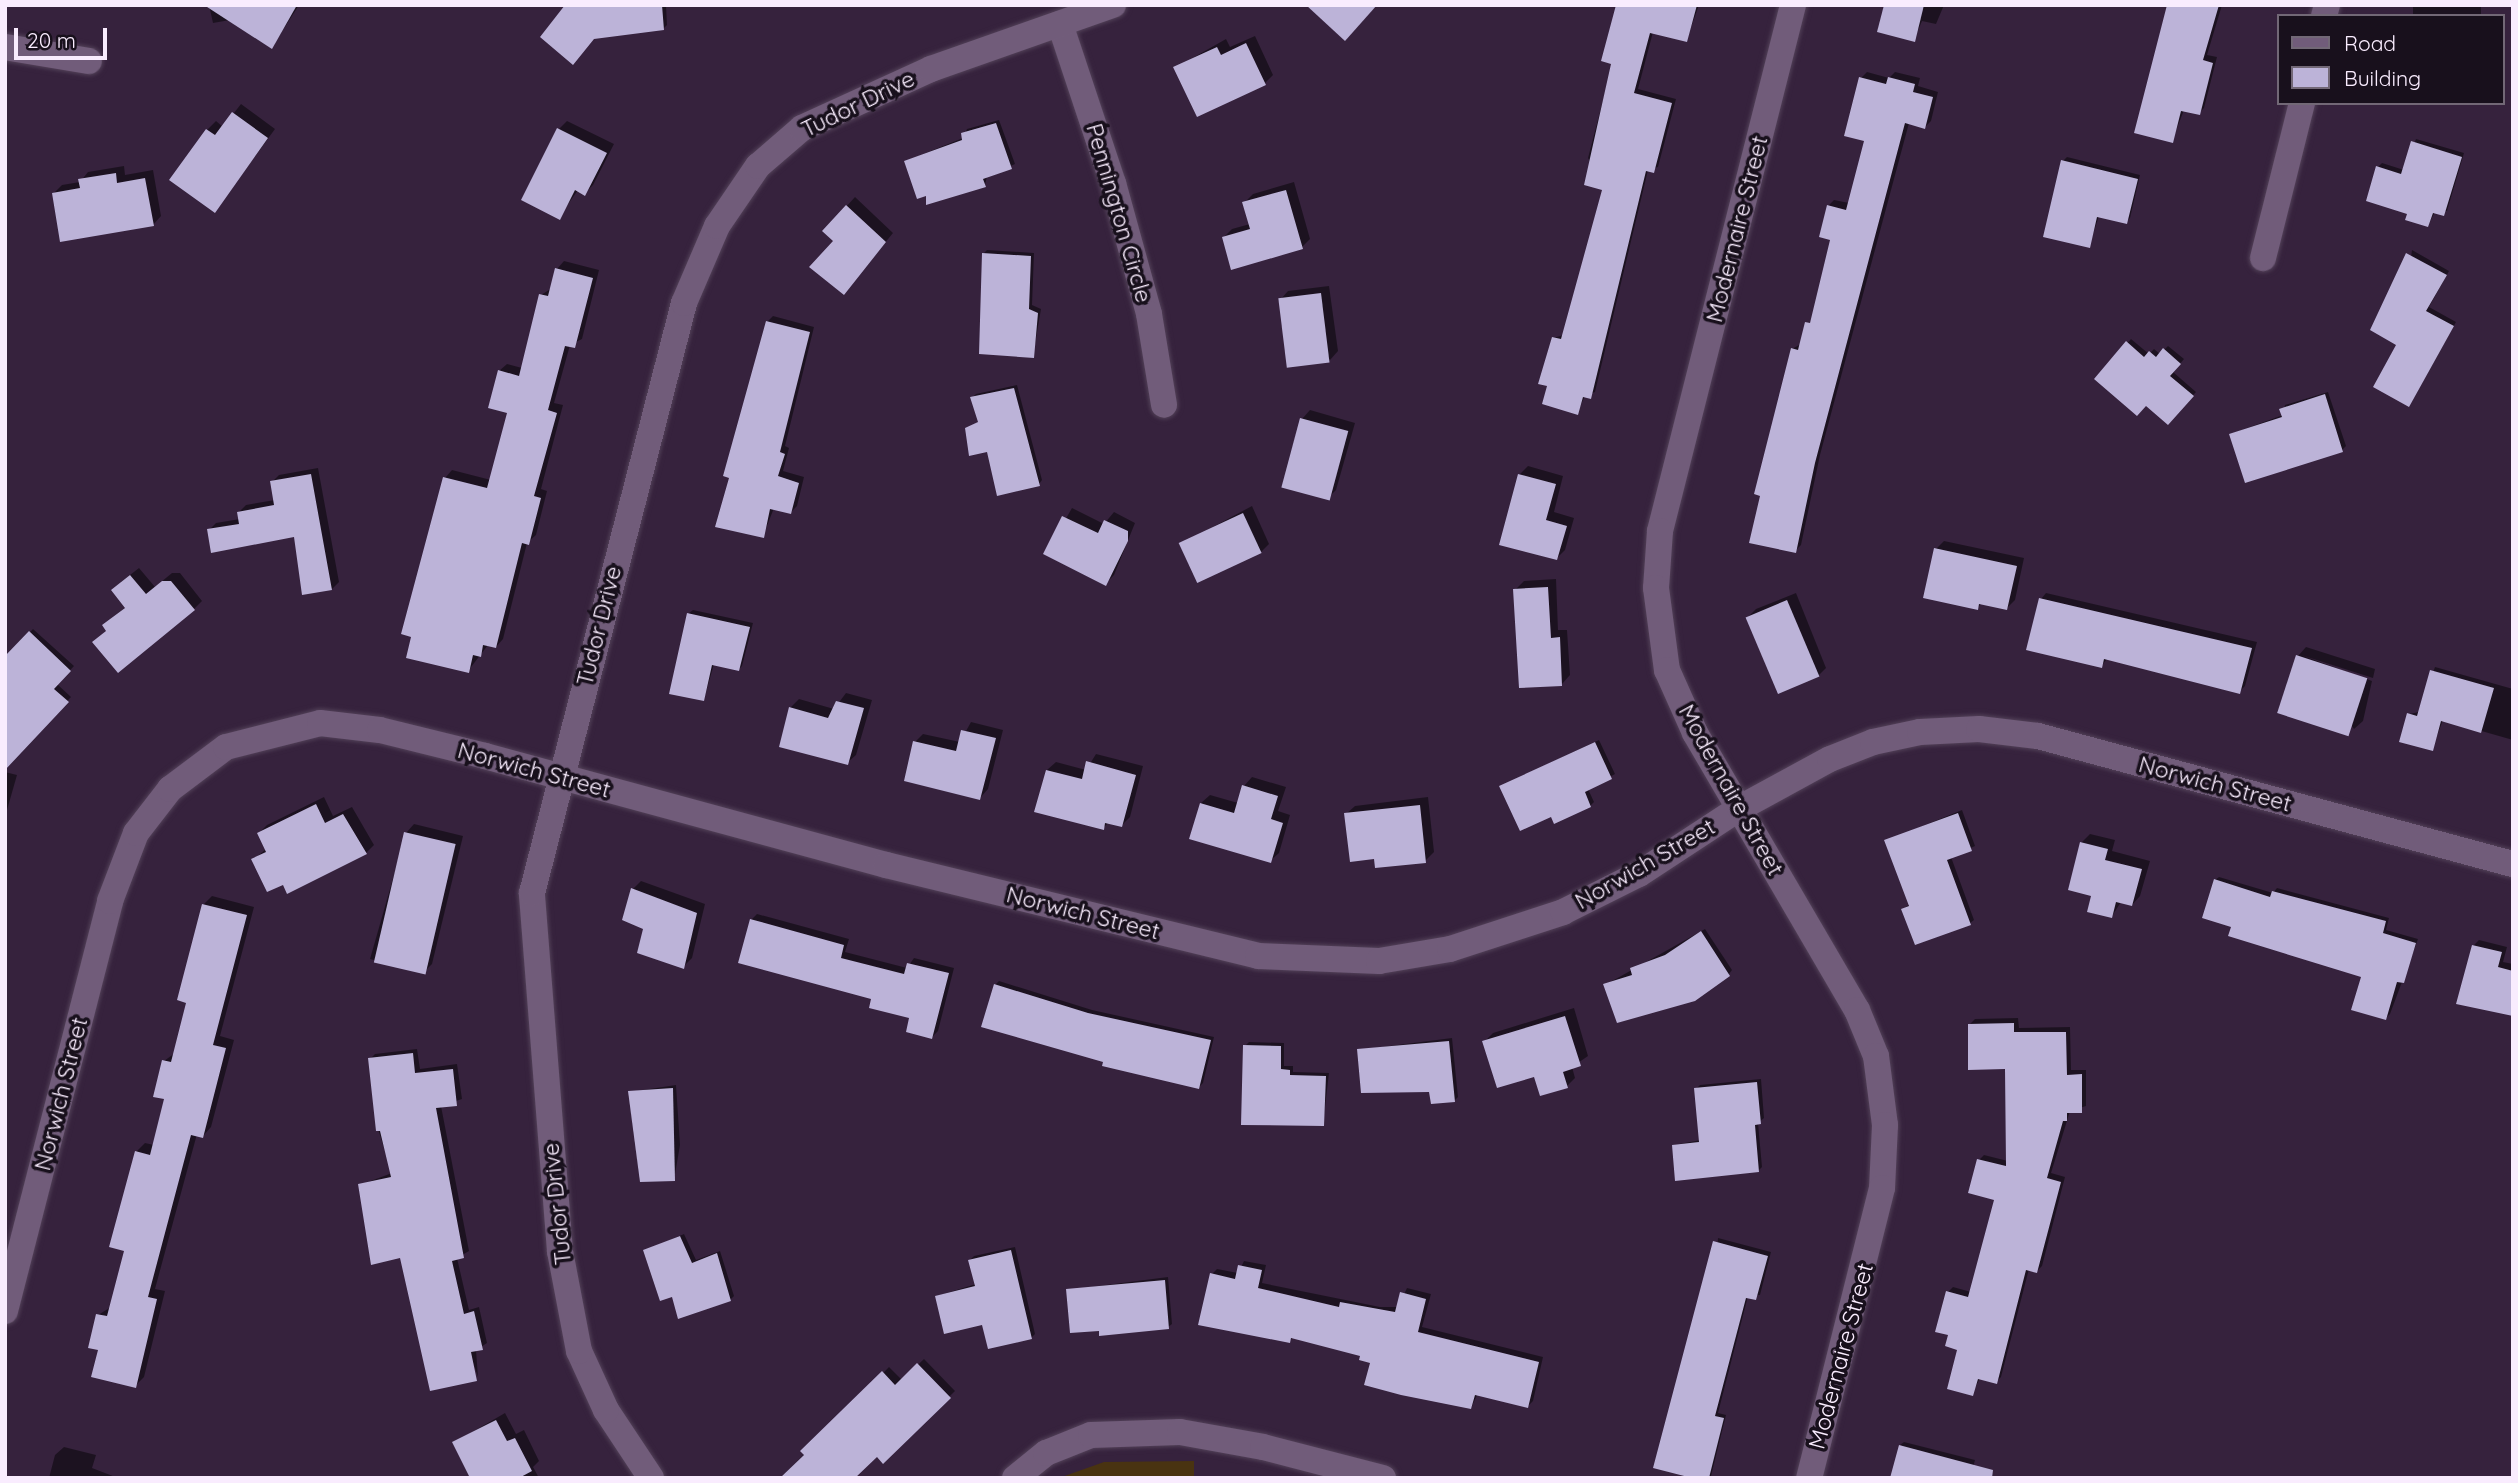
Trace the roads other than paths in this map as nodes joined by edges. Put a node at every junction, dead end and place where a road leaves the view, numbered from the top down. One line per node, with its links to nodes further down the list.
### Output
1 (1113, 5): 3 (street, Tudor Drive)
2 (1793, 5): 10 (street, Modernaire Street)
3 (1060, 24): 8 (street, Pennington Circle); 9 (street, Tudor Drive)
4 (5, 47): 5 (street)
5 (89, 61)
6 (2301, 105): 7 (street)
7 (2263, 258)
8 (1164, 405)
9 (561, 777): 10 (street, Norwich Street); 12 (street, Norwich Street); 13 (street, Tudor Drive)
10 (1740, 808): 11 (street, Norwich Street); 16 (street, Modernaire Street)
11 (2513, 864)
12 (5, 1311)
13 (651, 1478)
14 (1016, 1478): 15 (street)
15 (1383, 1478)
16 (1809, 1478)

